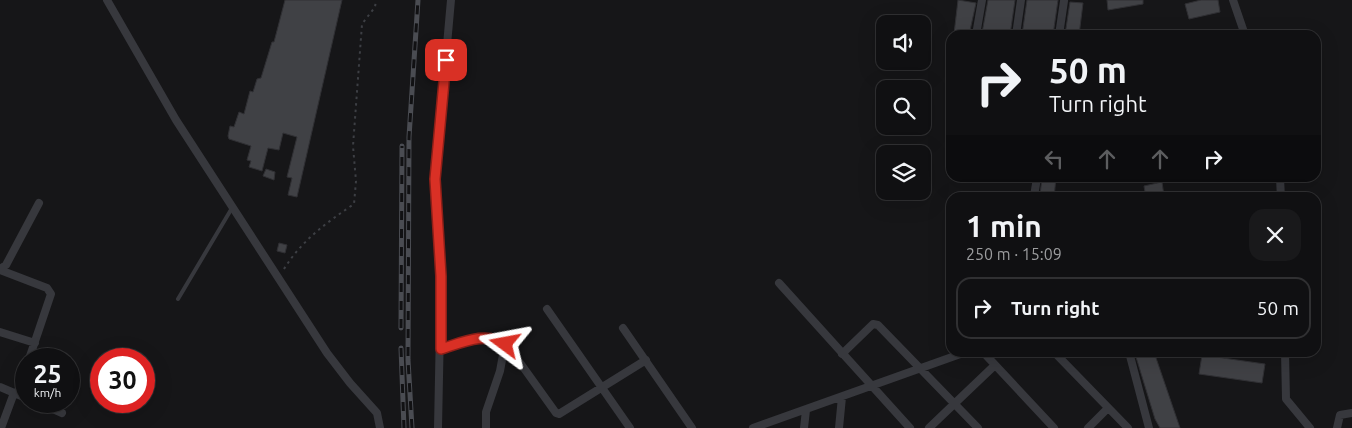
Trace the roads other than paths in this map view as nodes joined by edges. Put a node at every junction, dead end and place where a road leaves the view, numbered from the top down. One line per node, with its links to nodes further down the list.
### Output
1 (107, 0): 12 (street)
2 (451, 0): 22 (street)
3 (982, 0): 7 (street)
4 (1021, 0): 8 (street)
5 (1233, 0): 10 (street)
6 (1064, 1): 9 (street)
7 (977, 30)
8 (1017, 30)
9 (1060, 30)
10 (1243, 30)
11 (40, 203): 13 (street)
12 (233, 206): 15 (lane); 44 (street)
13 (0, 270): 19 (street)
14 (779, 283): 23 (street)
15 (178, 299)
16 (548, 309): 34 (street)
17 (623, 328): 29 (street)
18 (0, 332): 19 (street)
19 (35, 343): 21 (street)
20 (505, 344): 22 (street); 34 (street); 46 (street)
21 (33, 348)
22 (441, 349): 45 (street)
23 (842, 354): 31 (street); 33 (street)
24 (953, 357): 31 (street)
25 (988, 357): 30 (street)
26 (1059, 357): 39 (street)
27 (1129, 357): 58 (street)
28 (1285, 357): 59 (street)
29 (646, 360): 34 (street); 48 (street)
30 (995, 365): 38 (street); 55 (street)
31 (921, 369): 33 (street); 38 (street)
32 (0, 387): 35 (street)
33 (871, 387): 37 (street); 42 (street)
34 (602, 388): 47 (street)
35 (15, 393)
36 (15, 395): 43 (street)
37 (842, 397): 40 (street); 51 (street)
38 (954, 404): 53 (street); 54 (street)
39 (1108, 408): 56 (street); 57 (street)
40 (806, 410): 49 (street); 50 (street)
41 (1352, 414): 60 (street)
42 (901, 424): 52 (street)
43 (1, 428)
44 (380, 428)
45 (438, 428)
46 (486, 428)
47 (630, 428)
48 (692, 428)
49 (754, 428)
50 (804, 428)
51 (839, 428)
52 (910, 428)
53 (929, 428)
54 (978, 428)
55 (1054, 428)
56 (1088, 428)
57 (1128, 428)
58 (1149, 428)
59 (1310, 428)
60 (1337, 428)

